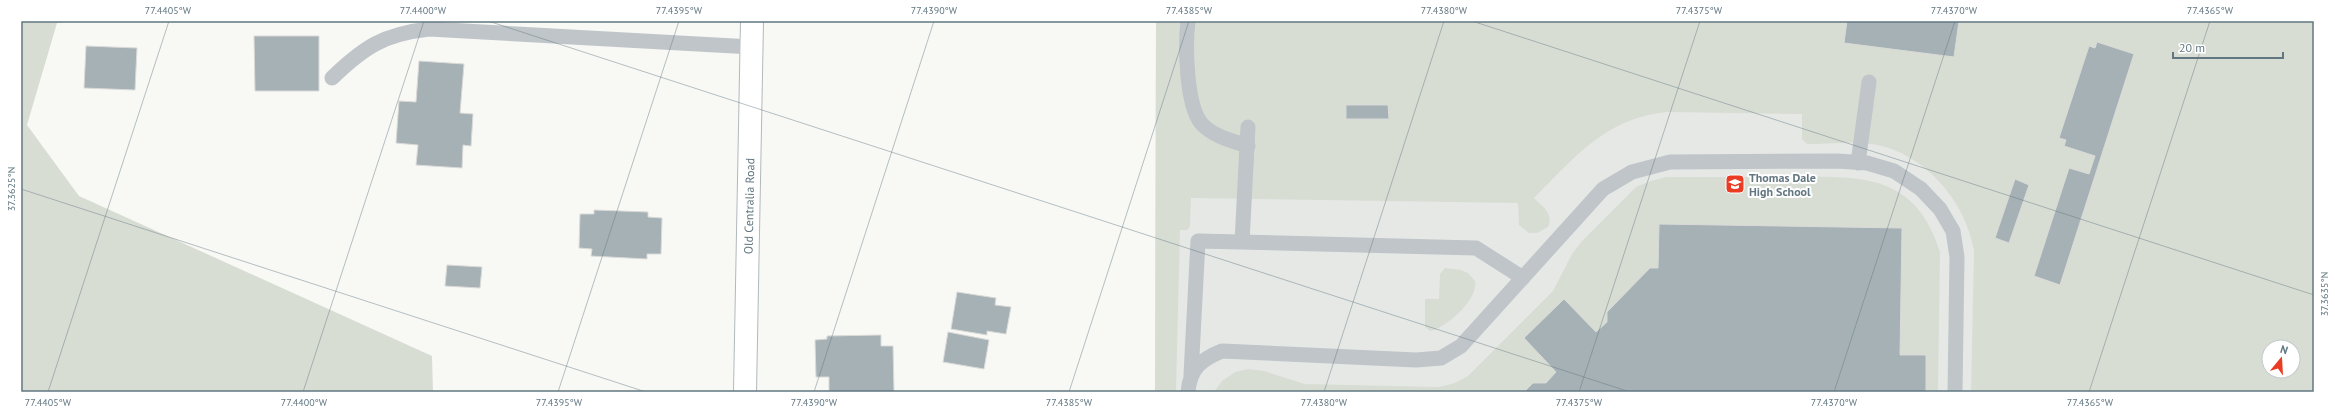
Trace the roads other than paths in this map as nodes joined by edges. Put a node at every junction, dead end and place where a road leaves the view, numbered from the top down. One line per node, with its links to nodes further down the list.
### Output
1 (752, 21): 3 (street, Old Centralia Road)
2 (1188, 21): 7 (lane)
3 (752, 47): 4 (lane); 12 (street, Old Centralia Road)
4 (332, 78)
5 (1869, 82): 8 (lane)
6 (1248, 127): 7 (lane)
7 (1248, 146): 9 (lane)
8 (1858, 163): 10 (lane); 14 (lane)
9 (1242, 242): 10 (lane); 11 (lane)
10 (1523, 278): 11 (lane)
11 (1191, 375): 13 (lane)
12 (745, 392)
13 (1188, 392)
14 (1955, 392)

